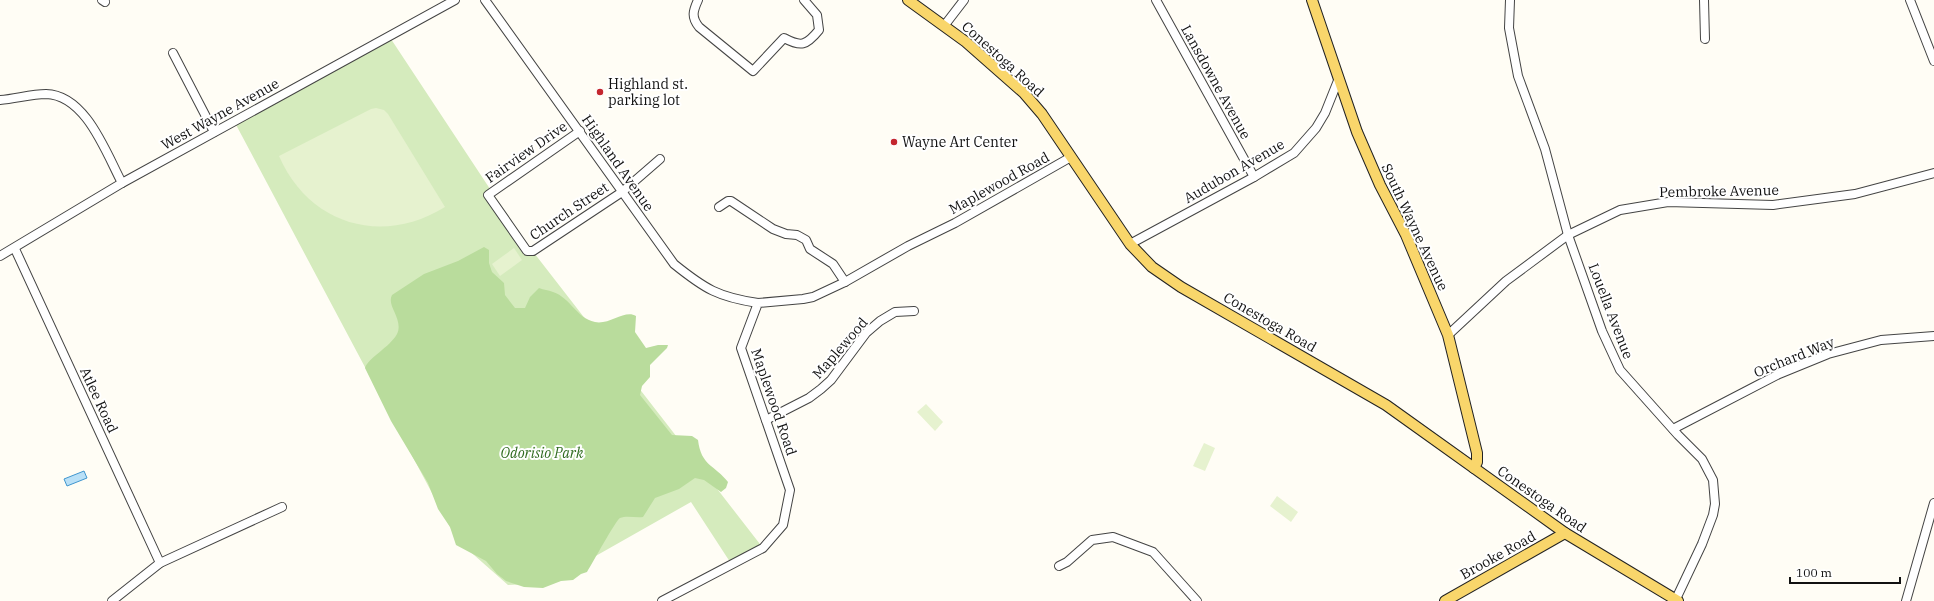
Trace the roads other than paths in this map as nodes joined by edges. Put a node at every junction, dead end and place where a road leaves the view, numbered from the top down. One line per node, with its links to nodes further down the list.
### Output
1 (453, 0): 19 (street, West Wayne Avenue)
2 (485, 0): 18 (street, Highland Avenue)
3 (698, 0): 4 (street)
4 (804, 0)
5 (908, 0): 12 (main road, Conestoga Road)
6 (964, 0): 12 (street)
7 (1156, 0): 23 (street, Lansdowne Avenue)
8 (1312, 0): 16 (main road, South Wayne Avenue)
9 (1510, 0): 28 (street, Louella Avenue)
10 (1704, 0): 13 (street)
11 (1910, 0): 15 (street)
12 (944, 26): 20 (main road, Conestoga Road)
13 (1705, 39)
14 (173, 53): 19 (street)
15 (1934, 61)
16 (1339, 78): 23 (street, Audubon Avenue); 35 (main road, South Wayne Avenue)
17 (0, 100): 24 (street)
18 (580, 131): 25 (street, Highland Avenue); 26 (street, Fairview Drive)
19 (214, 132): 24 (street, West Wayne Avenue)
20 (1071, 157): 29 (main road, Conestoga Road); 32 (street, Maplewood Road)
21 (660, 159): 25 (street)
22 (1934, 173): 28 (street, Pembroke Avenue)
23 (1254, 177): 29 (street, Audubon Avenue)
24 (122, 183): 30 (street, West Wayne Avenue)
25 (622, 192): 26 (street, Church Street); 33 (street, Highland Avenue)
26 (488, 195)
27 (719, 207): 32 (street)
28 (1568, 235): 35 (street, Pembroke Avenue); 38 (street, Louella Avenue)
29 (1130, 244): 39 (main road, Conestoga Road)
30 (15, 249): 31 (street, West Wayne Avenue); 43 (street, Atlee Road)
31 (0, 256)
32 (845, 282): 33 (street, Maplewood Road)
33 (758, 303): 37 (street, Maplewood Road)
34 (914, 311): 37 (street, Maplewood)
35 (1448, 335): 39 (main road, South Wayne Avenue)
36 (1934, 336): 38 (street, Orchard Way)
37 (766, 420): 47 (street, Maplewood Road)
38 (1673, 429): 45 (street, Louella Avenue)
39 (1474, 468): 42 (main road, Conestoga Road)
40 (1934, 503): 50 (street)
41 (282, 507): 43 (street)
42 (1565, 533): 45 (main road, Conestoga Road); 49 (main road, Brooke Road)
43 (160, 563): 46 (street)
44 (1059, 566): 48 (street)
45 (1677, 600)
46 (112, 601)
47 (662, 601)
48 (1197, 601)
49 (1445, 601)
50 (1906, 601)

